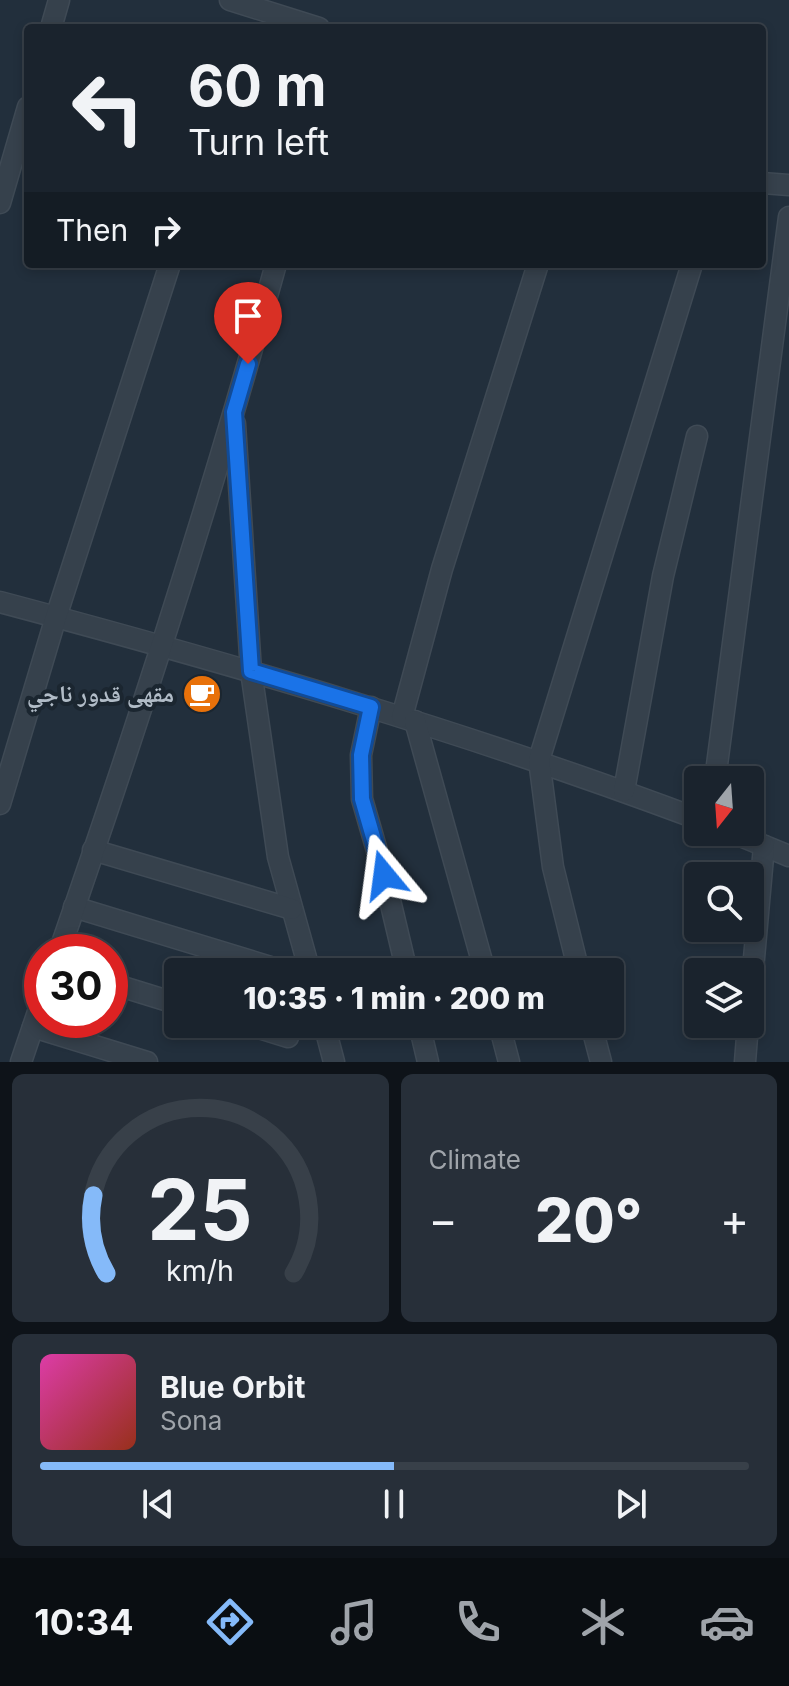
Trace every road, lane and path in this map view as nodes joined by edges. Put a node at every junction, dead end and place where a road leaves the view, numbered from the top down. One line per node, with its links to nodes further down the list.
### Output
1 (59, 0): 4 (street)
2 (230, 0): 3 (street)
3 (253, 7): 5 (street); 6 (street)
4 (52, 24)
5 (248, 24)
6 (306, 24)
7 (24, 121): 10 (street)
8 (766, 183): 9 (street)
9 (789, 185)
10 (0, 203)
11 (789, 217): 25 (street)
12 (169, 268): 19 (street)
13 (275, 268): 16 (street)
14 (537, 268): 23 (street)
15 (691, 268): 24 (street)
16 (234, 412): 20 (street); 21 (street)
17 (697, 436): 26 (street)
18 (0, 602): 19 (street)
19 (56, 617): 20 (street); 27 (street)
20 (161, 645): 21 (street); 30 (street)
21 (251, 671): 22 (street); 33 (street)
22 (371, 707): 23 (street); 37 (street)
23 (408, 719): 24 (street); 38 (street)
24 (539, 760): 26 (street); 39 (street)
25 (717, 766)
26 (624, 791): 28 (street)
27 (0, 804)
28 (684, 814)
29 (764, 846): 31 (street); 40 (street)
30 (93, 850): 32 (street); 33 (street)
31 (789, 856)
32 (74, 907): 34 (street); 35 (street)
33 (292, 909): 36 (street)
34 (65, 934)
35 (241, 958)
36 (306, 958)
37 (404, 958)
38 (481, 958)
39 (576, 958)
40 (754, 958)
41 (128, 989): 42 (street)
42 (164, 1000)
43 (29, 1038): 50 (street)
44 (69, 1038): 51 (street)
45 (328, 1038): 52 (street)
46 (422, 1038): 53 (street)
47 (503, 1038): 54 (street)
48 (595, 1038): 55 (street)
49 (747, 1038): 56 (street)
50 (21, 1062)
51 (147, 1062)
52 (334, 1062)
53 (428, 1062)
54 (509, 1062)
55 (601, 1062)
56 (745, 1062)

